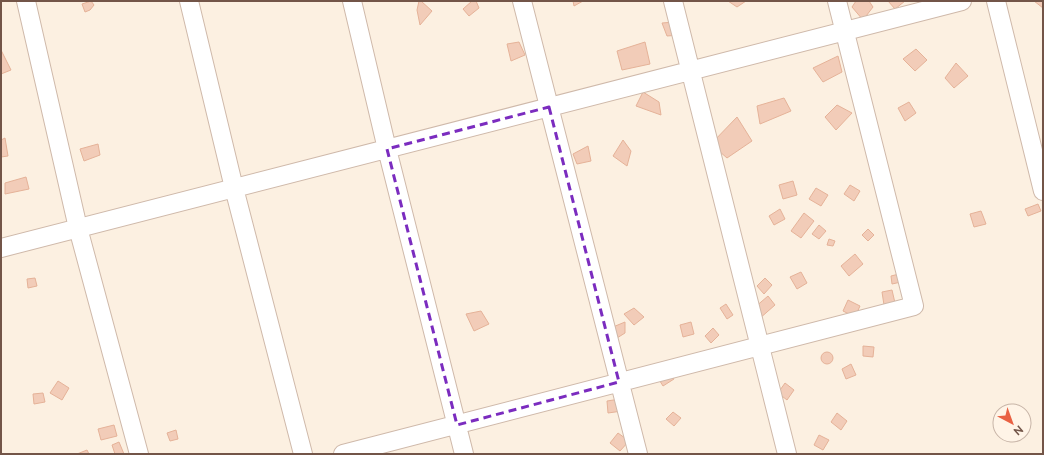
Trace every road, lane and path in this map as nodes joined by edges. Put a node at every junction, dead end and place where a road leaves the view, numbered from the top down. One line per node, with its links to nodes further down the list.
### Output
1 (26, 1): 15 (street)
2 (189, 1): 13 (street)
3 (352, 1): 12 (street)
4 (522, 1): 11 (street)
5 (673, 1): 10 (street)
6 (837, 1): 9 (street)
7 (962, 1): 9 (street)
8 (996, 1): 14 (street)
9 (845, 31): 10 (street); 17 (street)
10 (690, 71): 11 (street); 17 (street)
11 (549, 107): 12 (street); 18 (street)
12 (387, 149): 13 (street); 19 (street)
13 (234, 188): 15 (street); 21 (street)
14 (1043, 191)
15 (78, 228): 16 (street); 20 (street)
16 (1, 248)
17 (760, 346): 18 (street); 25 (street)
18 (619, 382): 19 (street); 24 (street)
19 (457, 425): 22 (street); 23 (street)
20 (139, 454)
21 (303, 454)
22 (343, 454)
23 (464, 454)
24 (638, 454)
25 (787, 454)

